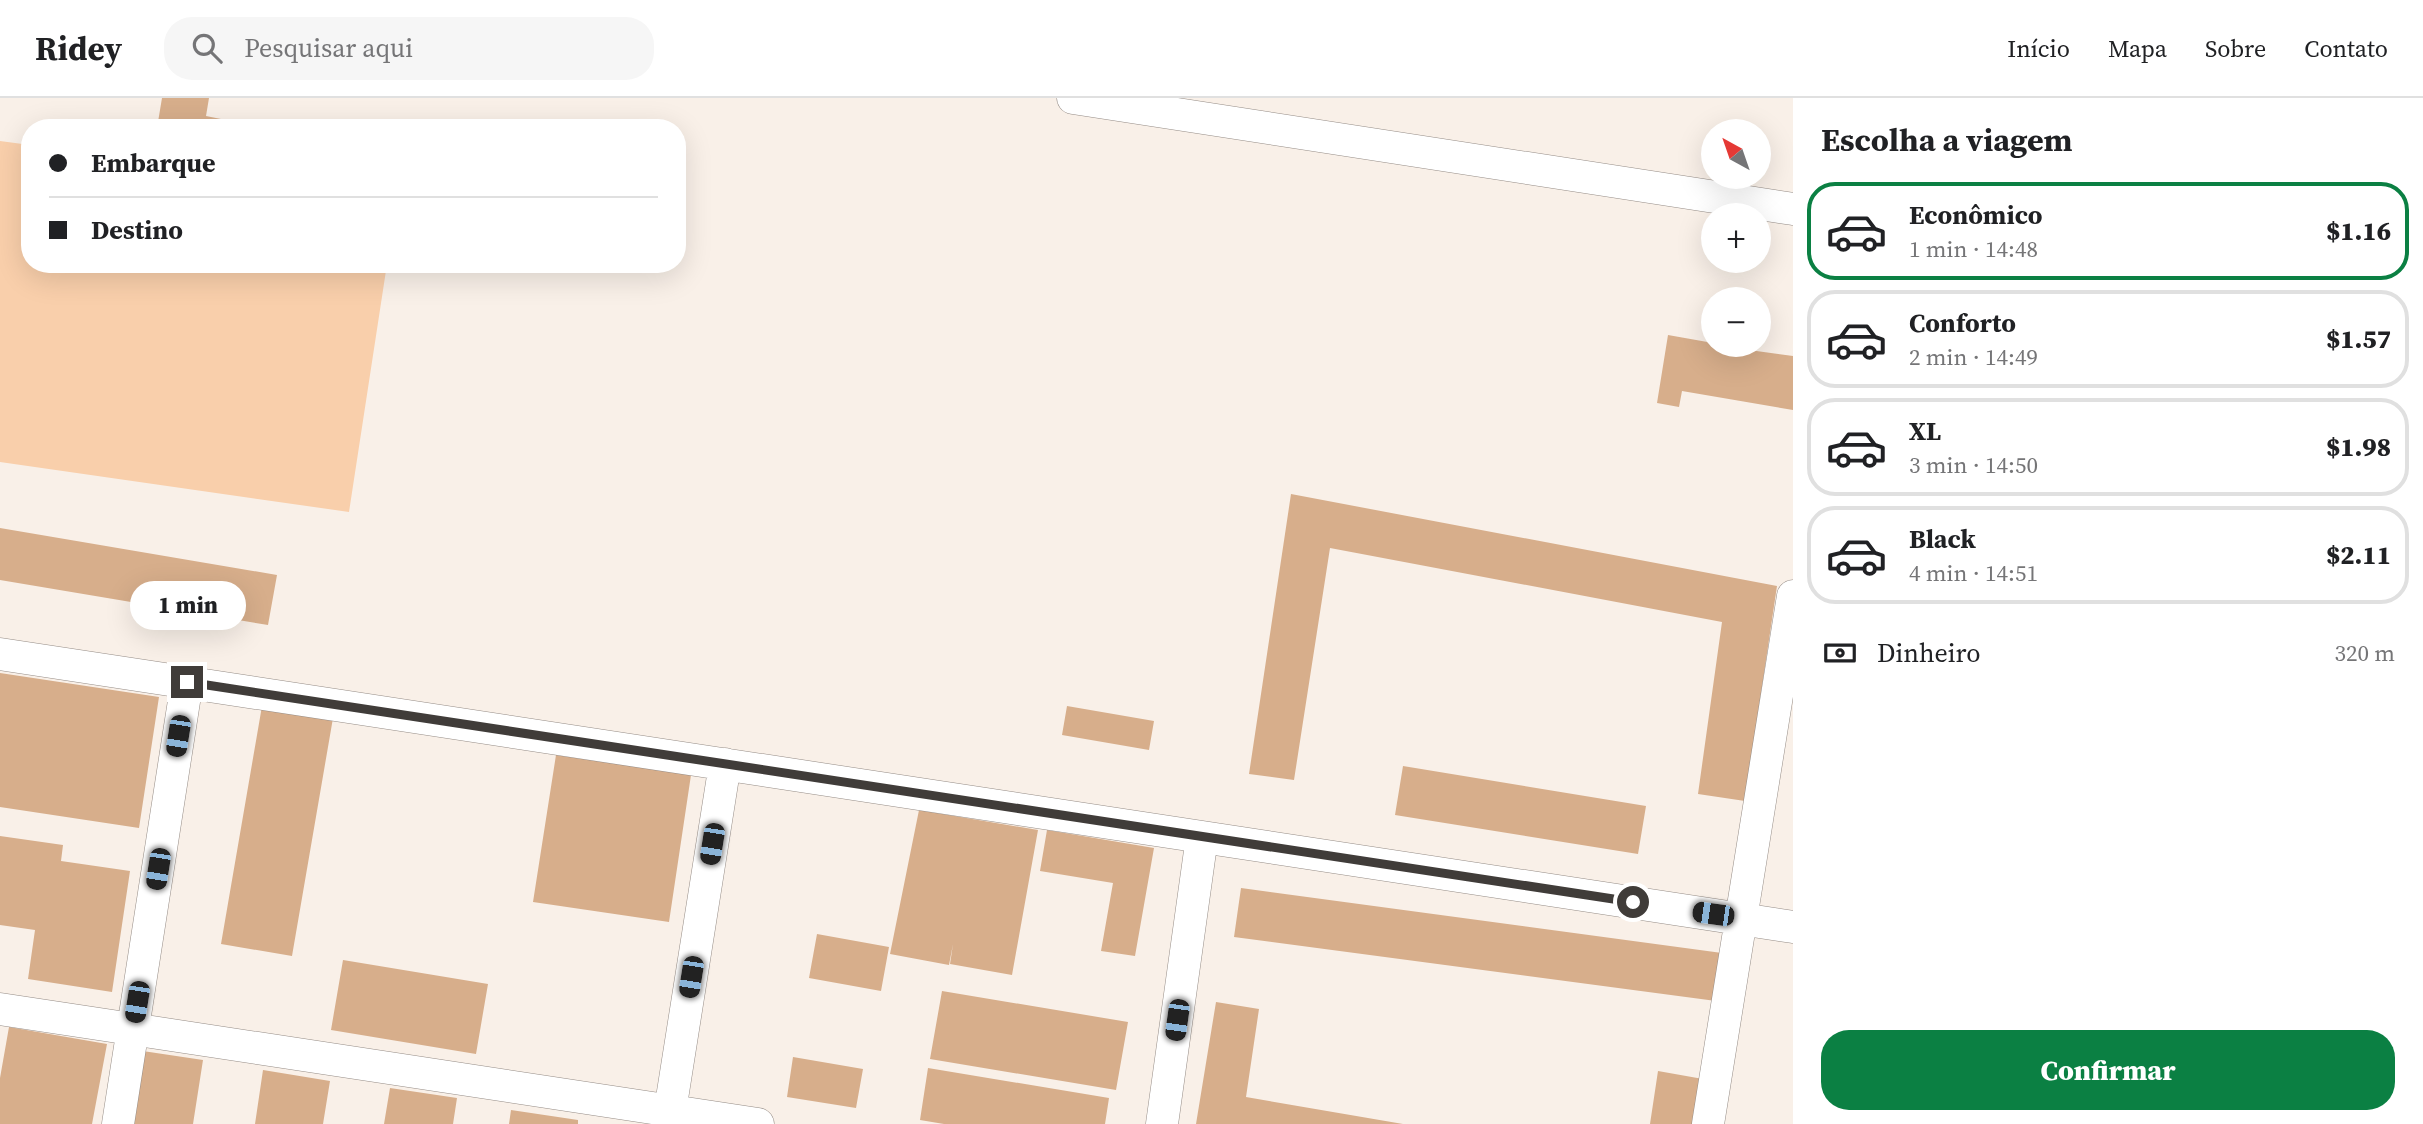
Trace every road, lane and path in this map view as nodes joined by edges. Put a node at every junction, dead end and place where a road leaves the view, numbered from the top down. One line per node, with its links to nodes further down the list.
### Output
1 (1073, 98): 2 (street)
2 (1127, 102): 3 (street)
3 (1793, 209)
4 (1793, 596): 9 (street)
5 (0, 654): 6 (street)
6 (187, 682): 7 (street); 12 (street)
7 (725, 764): 8 (street); 13 (street)
8 (1202, 837): 9 (street); 16 (street)
9 (1740, 918): 10 (street); 17 (street)
10 (1793, 928)
11 (0, 1009): 12 (street)
12 (133, 1029): 13 (street); 14 (street)
13 (670, 1111): 15 (street)
14 (118, 1124)
15 (758, 1124)
16 (1162, 1124)
17 (1708, 1124)

